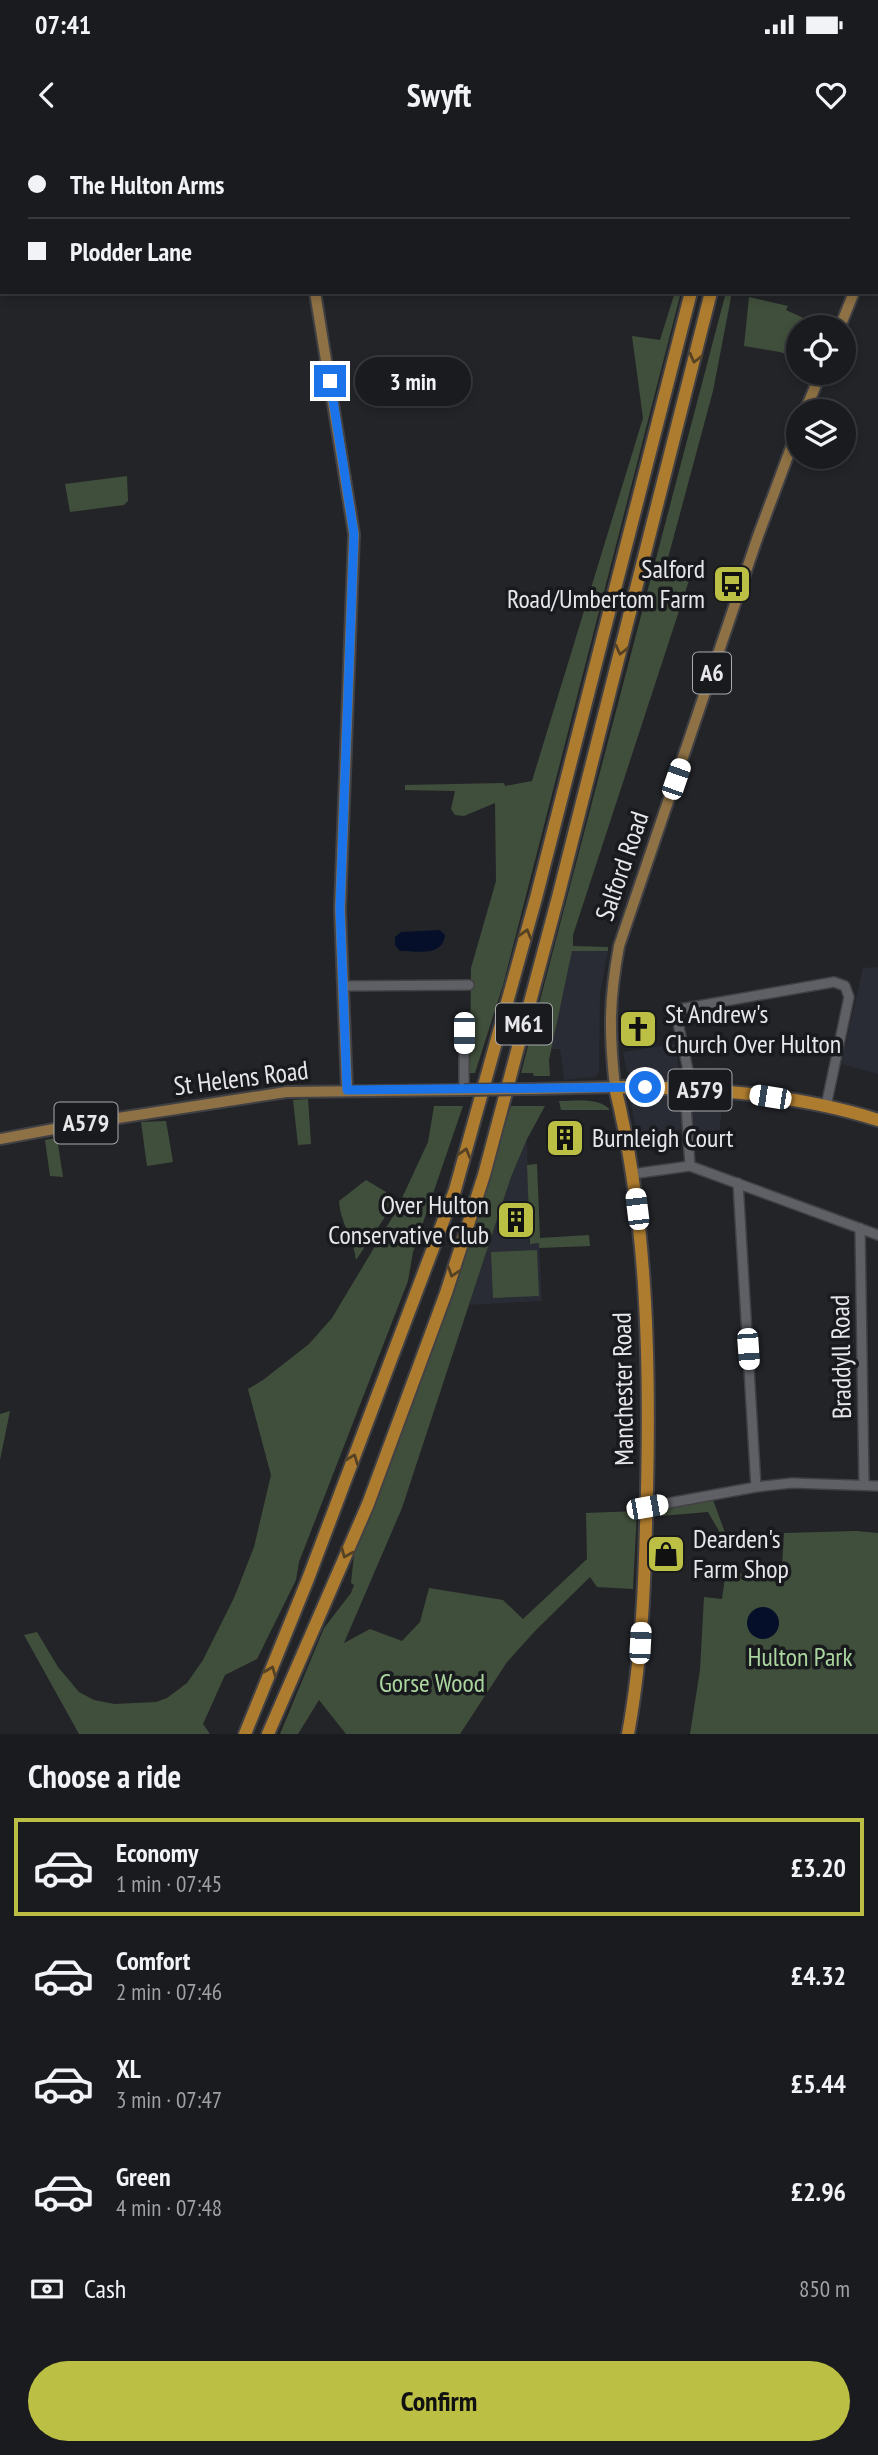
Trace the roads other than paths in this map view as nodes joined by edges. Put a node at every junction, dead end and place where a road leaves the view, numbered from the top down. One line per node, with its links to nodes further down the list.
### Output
1 (315, 294): 8 (main road)
2 (690, 294): 26 (highway, M61, one-way to 2)
3 (710, 294): 27 (highway, M61, one-way to 27)
4 (853, 294): 5 (main road)
5 (844, 315)
6 (786, 461): 11 (main road, Salford Road / A6)
7 (469, 985): 8 (street)
8 (343, 986): 13 (main road)
9 (464, 1033): 10 (street)
10 (461, 1087): 11 (main road, St Helens Road / A579, bridge); 13 (main road, St Helens Road / A579)
11 (615, 1087): 12 (highway, A579); 18 (highway, Manchester Road / A6)
12 (688, 1089): 14 (highway, A579); 14 (street); 17 (street)
13 (347, 1090): 16 (main road, St Helens Road / A579)
14 (825, 1106): 15 (highway, A579)
15 (878, 1120)
16 (0, 1139)
17 (690, 1166): 18 (street); 19 (street)
18 (632, 1174): 25 (highway, Manchester Road / A6)
19 (738, 1183): 20 (street); 24 (street)
20 (860, 1228): 21 (street); 22 (street, Braddyll Road)
21 (878, 1235)
22 (864, 1485): 23 (street); 24 (street)
23 (878, 1486)
24 (756, 1487): 25 (street)
25 (647, 1507): 28 (highway, Manchester Road / A6)
26 (244, 1734)
27 (268, 1734)
28 (628, 1734)

